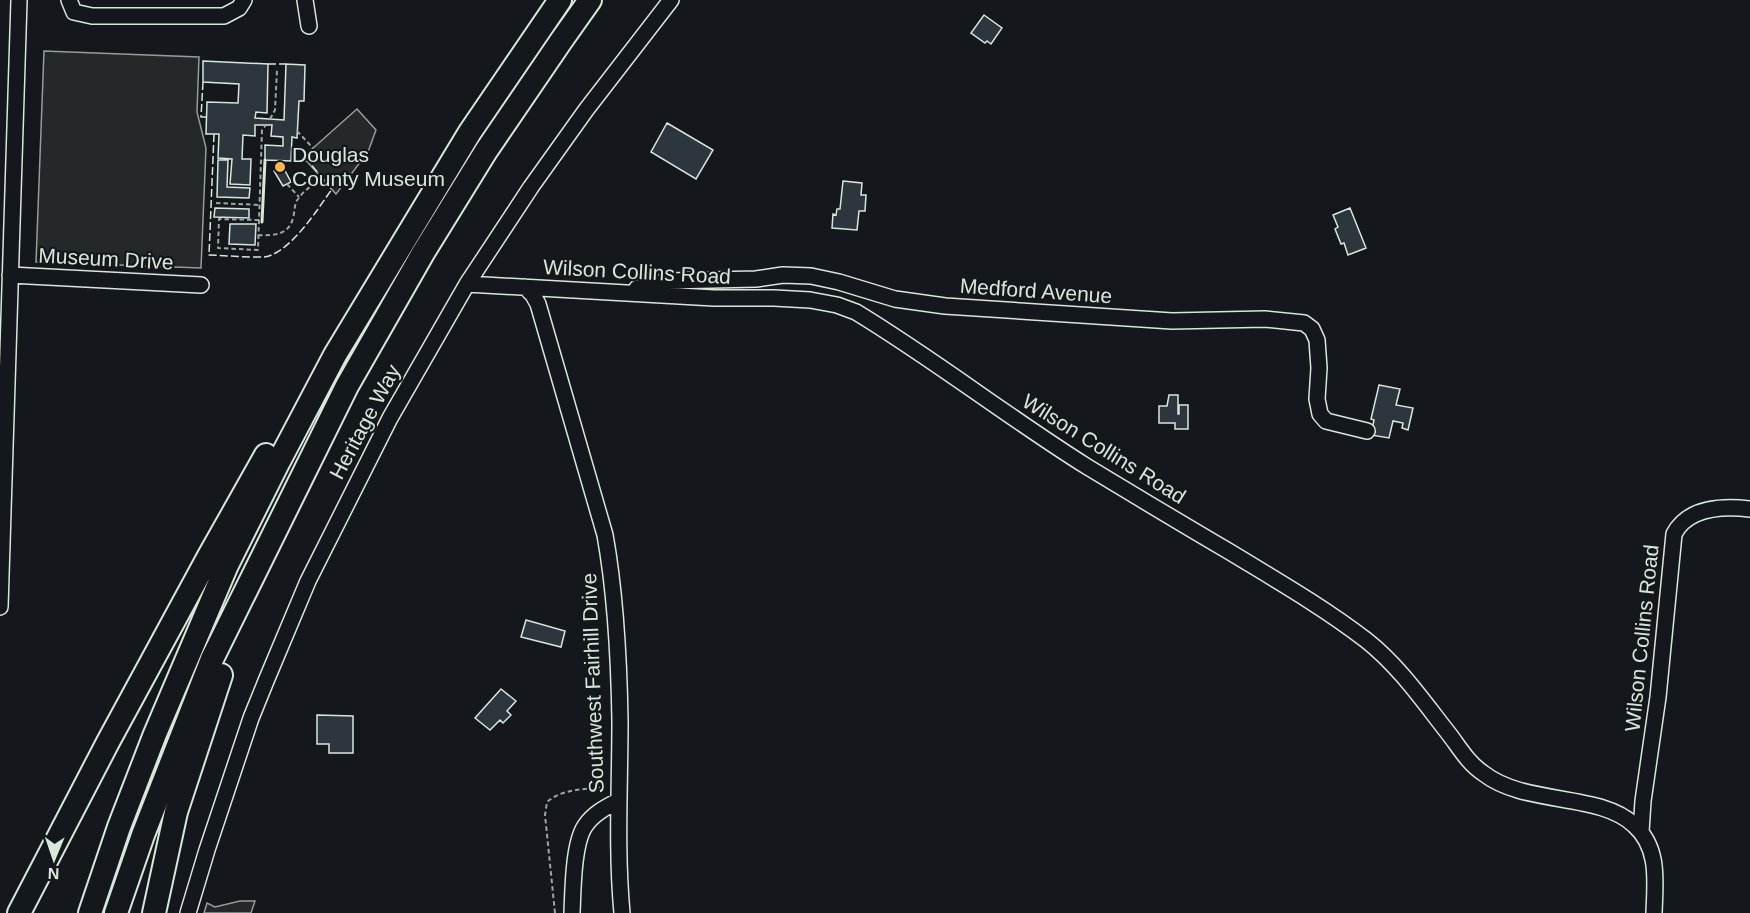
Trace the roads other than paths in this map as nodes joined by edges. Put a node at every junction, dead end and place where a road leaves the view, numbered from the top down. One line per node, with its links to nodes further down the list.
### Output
1 (19, 0): 9 (street)
2 (69, 0): 3 (street)
3 (244, 0)
4 (305, 0): 8 (street)
5 (560, 0): 15 (highway)
6 (590, 0): 18 (highway)
7 (671, 0): 11 (street, Heritage Way)
8 (309, 26)
9 (6, 219): 10 (street)
10 (10, 275): 12 (street, Museum Drive); 19 (street)
11 (467, 284): 13 (street, Wilson Collins Road); 26 (street, Heritage Way)
12 (201, 285)
13 (525, 287): 14 (street, Wilson Collins Road); 20 (street, Southwest Fairhill Drive)
14 (622, 293): 16 (street, Medford Avenue); 21 (street, Wilson Collins Road)
15 (335, 355): 22 (highway); 23 (highway)
16 (1367, 432)
17 (1750, 509): 21 (street, Wilson Collins Road)
18 (259, 565): 24 (highway); 25 (highway)
19 (0, 607)
20 (618, 801): 27 (street); 28 (street, Southwest Fairhill Drive)
21 (1641, 832): 29 (street, Wilson Collins Road)
22 (19, 913)
23 (90, 913)
24 (116, 913)
25 (154, 913)
26 (188, 913)
27 (572, 913)
28 (622, 913)
29 (1654, 913)

